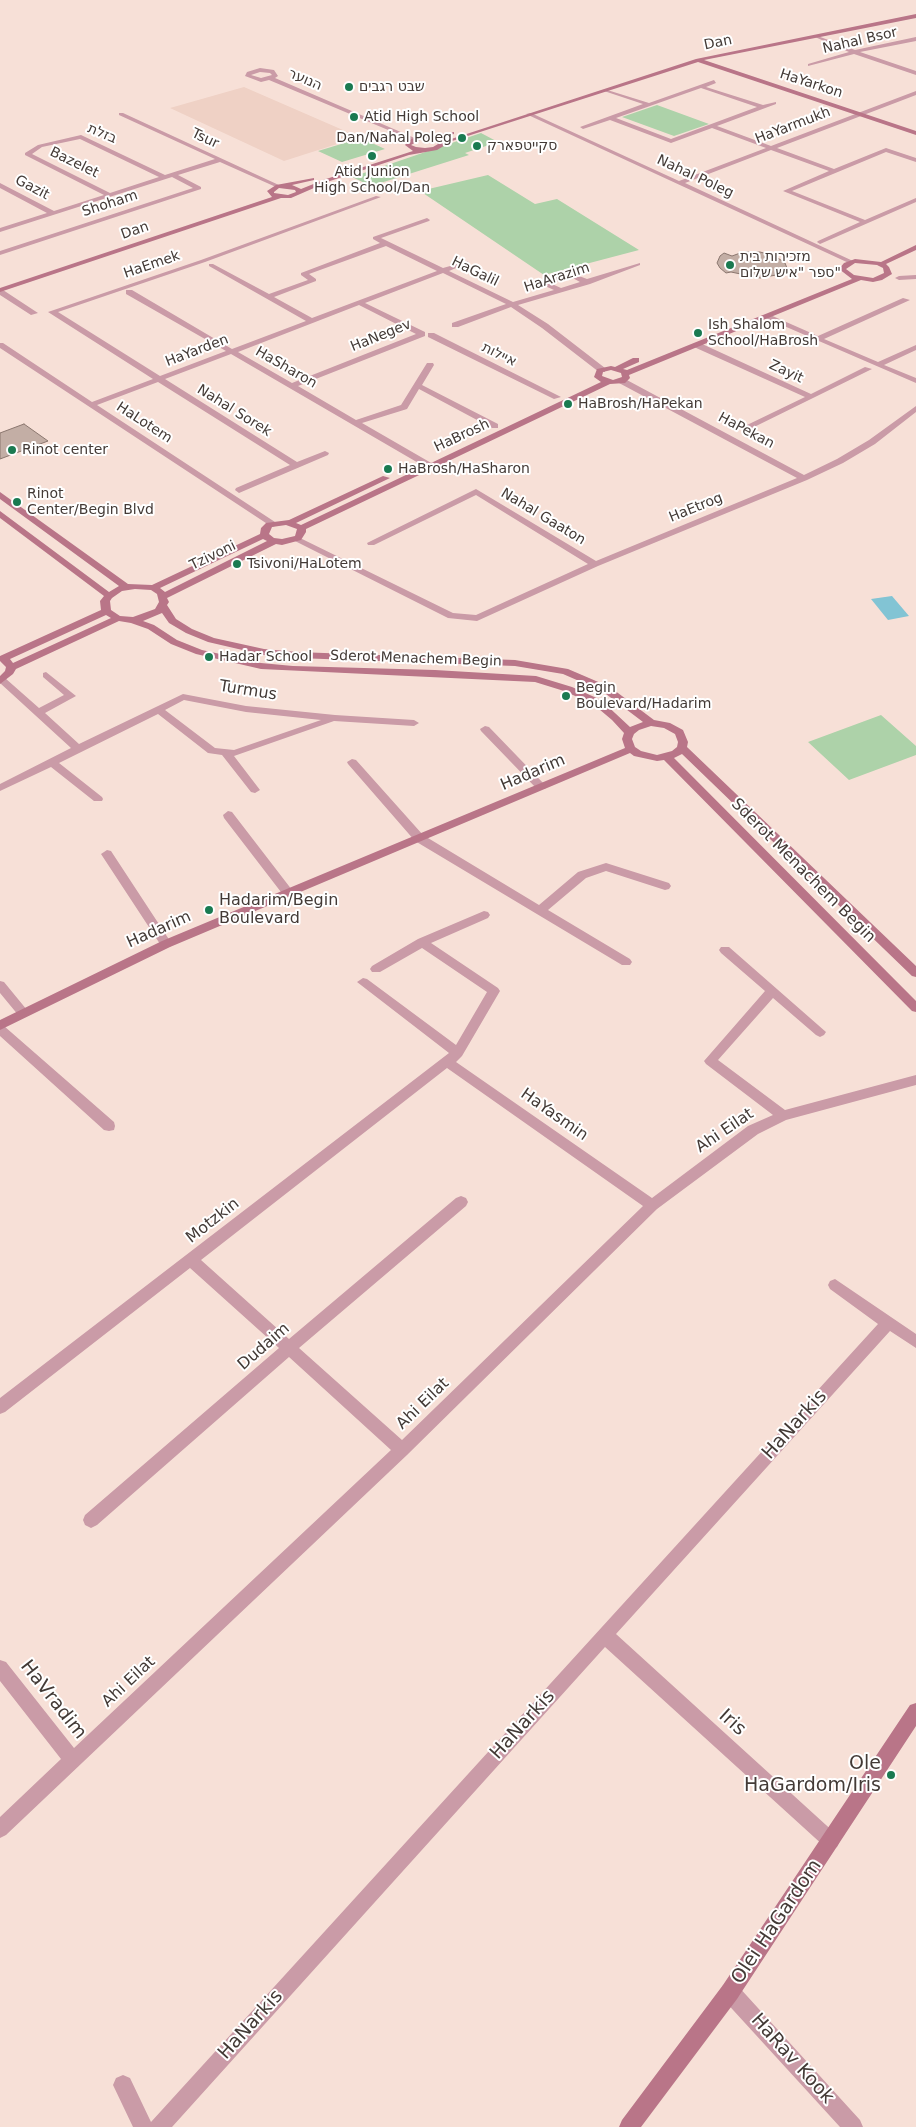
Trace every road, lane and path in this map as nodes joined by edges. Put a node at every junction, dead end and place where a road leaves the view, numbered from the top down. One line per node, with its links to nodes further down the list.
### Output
1 (916, 16): 2 (street, Dan)
2 (817, 36): 4 (street); 5 (street, Dan)
3 (916, 39): 4 (street, Nahal Bsor)
4 (854, 52): 6 (street, Nahal Bsor); 7 (street)
5 (698, 60): 11 (street, Dan); 18 (street, HaYarkon)
6 (810, 64)
7 (916, 73)
8 (270, 78): 24 (street, הנוער)
9 (714, 82): 10 (street)
10 (702, 86): 14 (street); 15 (street)
11 (606, 90): 14 (street); 17 (street, Dan)
12 (916, 93): 18 (street, HaYarmukh)
13 (774, 103): 15 (street)
14 (650, 105): 19 (street)
15 (762, 107): 20 (street)
16 (121, 114): 29 (street, Tsur)
17 (529, 114): 23 (street, Dan); 26 (street, Dan); 34 (street, Nahal Poleg)
18 (861, 114): 22 (street, HaYarkon); 27 (street, HaYarmukh)
19 (611, 118): 20 (street); 21 (street)
20 (712, 126): 27 (street)
21 (583, 127)
22 (916, 133)
23 (430, 138): 24 (street, Dan); 26 (street)
24 (414, 139): 25 (street)
25 (408, 145): 28 (street); 37 (street)
26 (441, 145): 28 (street, Dan)
27 (771, 148): 31 (street); 34 (street, HaYarmukh)
28 (425, 150): 39 (street)
29 (219, 160): 32 (street, Shoham); 36 (street, Tsur)
30 (916, 160): 31 (street)
31 (834, 172): 46 (street)
32 (172, 175): 33 (street, Shoham); 51 (street, Shoham)
33 (164, 178): 40 (street, Shoham); 40 (street, בזלת)
34 (679, 183): 53 (street, Nahal Poleg)
35 (0, 185): 44 (street, Gazit)
36 (278, 186): 37 (street); 38 (street, Dan)
37 (286, 186): 39 (street)
38 (270, 191): 41 (street); 63 (street, Dan)
39 (300, 191): 41 (street, Dan)
40 (110, 195): 44 (street, Shoham)
41 (278, 197): 64 (street, Dan)
42 (378, 197): 87 (street, HaEmek)
43 (914, 202): 46 (street)
44 (53, 213): 47 (street, Shoham)
45 (427, 220): 49 (street)
46 (865, 222): 48 (street)
47 (0, 230)
48 (820, 242)
49 (387, 243): 57 (street, HaGalil); 67 (street)
50 (916, 247): 55 (street)
51 (0, 253)
52 (466, 262): 57 (street)
53 (850, 262): 55 (street); 58 (street)
54 (638, 264): 62 (street, HaArazim)
55 (882, 264): 61 (street)
56 (211, 265): 67 (street)
57 (443, 271): 69 (street); 70 (street, HaGalil)
58 (847, 274): 61 (street); 83 (street)
59 (916, 277): 60 (street)
60 (899, 278)
61 (858, 279): 72 (street)
62 (587, 282): 65 (street, HaArazim); 65 (street)
63 (0, 283)
64 (0, 291): 71 (street, Dan)
65 (560, 291): 70 (street, HaArazim)
66 (129, 292): 80 (street, HaSharon)
67 (268, 297): 73 (street)
68 (906, 300): 76 (street)
69 (360, 302): 73 (street, HaYarden); 90 (street, HaNegev)
70 (512, 304): 74 (street, HaArazim); 85 (street, HaGalil)
71 (34, 313)
72 (765, 316): 76 (street); 78 (street)
73 (312, 321): 80 (street, HaYarden)
74 (455, 325)
75 (431, 335): 92 (street, איילות)
76 (818, 339): 82 (street)
77 (0, 345): 94 (street, HaLotem)
78 (697, 345): 86 (street); 93 (street, Zayit)
79 (916, 346): 82 (street)
80 (232, 351): 87 (street, HaYarden); 90 (street, HaSharon)
81 (430, 365): 91 (street)
82 (877, 365): 88 (street)
83 (616, 368): 85 (street, HaBrosh); 86 (street)
84 (868, 369): 93 (street, Zayit)
85 (600, 373): 89 (street); 92 (street, HaBrosh)
86 (624, 377): 89 (street); 103 (street, HaPekan)
87 (158, 379): 94 (street, HaYarden); 101 (street, Nahal Sorek)
88 (916, 381)
89 (608, 382): 102 (street, HaBrosh)
90 (292, 386): 96 (street, HaSharon)
91 (418, 386): 96 (street); 97 (street)
92 (557, 397): 97 (street, HaBrosh)
93 (811, 397): 98 (street, Zayit)
94 (91, 405): 108 (street, HaLotem)
95 (916, 408): 103 (street, HaEtrog)
96 (355, 423): 100 (street, HaSharon)
97 (495, 426): 100 (street, HaBrosh)
98 (750, 427)
99 (324, 453): 101 (street)
100 (422, 461): 102 (street, HaSharon); 107 (street, HaBrosh)
101 (296, 466): 104 (street)
102 (430, 466): 109 (street, HaBrosh)
103 (804, 478): 114 (street, HaEtrog)
104 (239, 490)
105 (0, 495): 115 (street)
106 (0, 514): 117 (street)
107 (291, 522): 108 (street, HaBrosh); 109 (street)
108 (272, 524): 110 (street)
109 (301, 528): 111 (street)
110 (264, 535): 112 (street); 116 (street, Tzivoni)
111 (295, 539): 112 (street); 114 (street, HaEtrog)
112 (274, 541): 118 (street, Tzivoni)
113 (371, 543): 114 (street, Nahal Gaaton)
114 (595, 564)
115 (126, 587): 116 (street); 117 (street)
116 (153, 588): 118 (street, Sderot Menachem Begin)
117 (109, 596): 119 (street)
118 (163, 601): 121 (street, Tzivoni); 130 (street, Sderot Menachem Begin)
119 (106, 611): 120 (street); 122 (street)
120 (118, 618): 121 (street); 123 (street)
121 (134, 620): 132 (street, Sderot Menachem Begin)
122 (1, 658): 123 (street)
123 (11, 667): 125 (street)
124 (46, 675): 127 (street)
125 (1, 681): 127 (street)
126 (158, 709): 128 (street, Turmus); 134 (street, Turmus); 136 (street, Turmus)
127 (38, 713): 134 (street)
128 (335, 718): 129 (street, Turmus); 136 (street, Turmus)
129 (414, 723)
130 (652, 723): 132 (street); 133 (street)
131 (485, 729): 140 (street)
132 (629, 733): 135 (street)
133 (682, 748): 137 (street); 156 (street, Sderot Menachem Begin)
134 (78, 749): 138 (street, Turmus)
135 (631, 749): 137 (street); 140 (street, Hadarim)
136 (226, 752): 142 (street)
137 (667, 757): 160 (street, Sderot Menachem Begin)
138 (52, 762): 141 (street, Turmus); 143 (street)
139 (352, 762): 145 (street)
140 (541, 787): 145 (street, Hadarim)
141 (0, 788)
142 (255, 790)
143 (98, 799)
144 (228, 815): 148 (street)
145 (419, 838): 148 (street, Hadarim); 149 (street)
146 (107, 854): 152 (street)
147 (665, 886): 149 (street)
148 (288, 893): 152 (street, Hadarim)
149 (540, 910): 154 (street)
150 (484, 915): 151 (street)
151 (422, 942): 155 (street); 165 (street)
152 (166, 944): 161 (street, Hadarim)
153 (725, 950): 159 (street)
154 (626, 962)
155 (376, 969)
156 (916, 973)
157 (363, 982): 165 (street, HaYasmin)
158 (0, 985): 161 (street)
159 (772, 990): 164 (street); 167 (street)
160 (916, 1008)
161 (23, 1013): 162 (street, Hadarim)
162 (0, 1025)
163 (0, 1029): 168 (street)
164 (820, 1032)
165 (452, 1058): 170 (street, HaYasmin); 171 (street, Motzkin)
166 (916, 1080): 167 (street, Ahi Eilat)
167 (783, 1116): 170 (street, Ahi Eilat)
168 (109, 1126)
169 (461, 1202): 175 (street, Dudaim)
170 (652, 1205): 177 (street, Ahi Eilat)
171 (191, 1260): 175 (street); 176 (street, Motzkin)
172 (835, 1285): 173 (street)
173 (888, 1323): 174 (street); 179 (street, HaNarkis)
174 (916, 1342)
175 (289, 1348): 177 (street); 178 (street, Dudaim)
176 (0, 1408)
177 (402, 1450): 182 (street, Ahi Eilat)
178 (91, 1520)
179 (605, 1635): 184 (street, Iris); 188 (street, HaNarkis)
180 (0, 1668): 182 (street, HaVradim)
181 (916, 1711): 184 (street, Olei HaGardom)
182 (72, 1759): 183 (street, Ahi Eilat)
183 (0, 1829)
184 (831, 1841): 185 (street, Olei HaGardom)
185 (730, 1992): 189 (street, Olei HaGardom); 190 (street, HaRav Kook)
186 (123, 2085): 187 (street)
187 (143, 2127)
188 (159, 2127)
189 (629, 2127)
190 (853, 2127)

